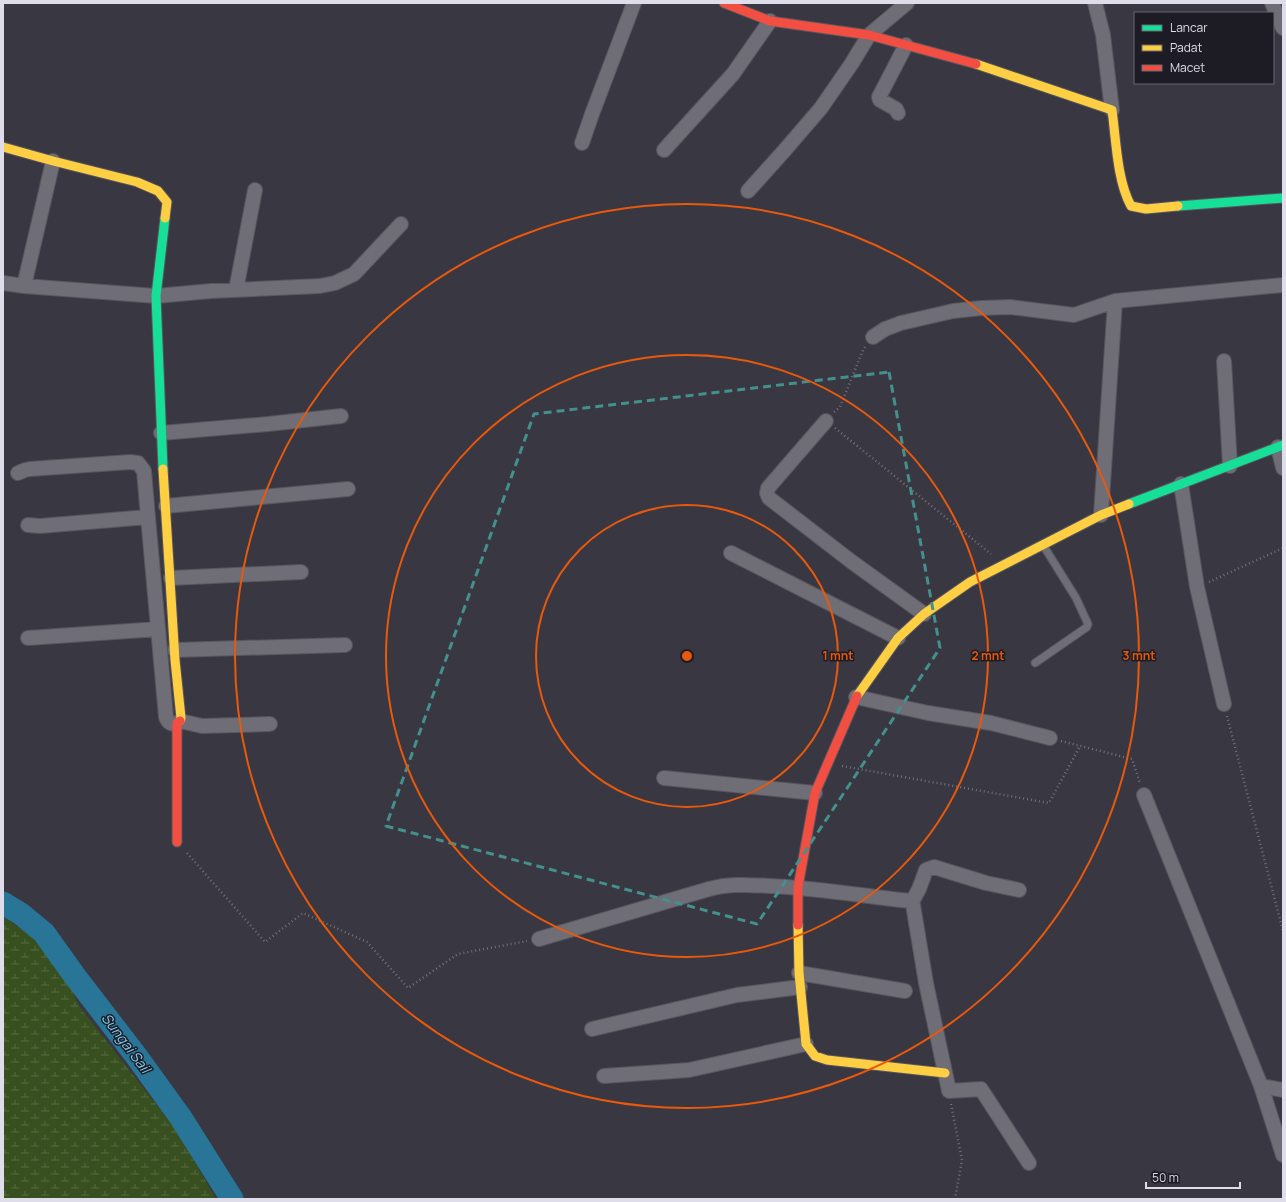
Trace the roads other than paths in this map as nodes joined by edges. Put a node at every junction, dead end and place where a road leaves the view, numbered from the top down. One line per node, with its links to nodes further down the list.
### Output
1 (634, 3): 12 (street)
2 (724, 3): 6 (street)
3 (907, 3): 8 (street)
4 (1095, 3): 10 (street)
5 (1272, 3): 7 (street)
6 (770, 21): 8 (street); 14 (street)
7 (1283, 28)
8 (869, 35): 9 (street); 17 (street)
9 (906, 45): 10 (street); 11 (street)
10 (1112, 110): 18 (street)
11 (898, 113)
12 (582, 142)
13 (3, 147): 15 (street)
14 (664, 150)
15 (53, 161): 22 (street); 24 (street)
16 (255, 190): 23 (street)
17 (748, 192)
18 (1283, 198)
19 (401, 224): 23 (street)
20 (3, 283): 22 (street)
21 (1283, 285): 25 (street)
22 (24, 286): 24 (street)
23 (236, 290): 24 (street)
24 (156, 296): 30 (street)
25 (1115, 301): 26 (street); 38 (street)
26 (873, 337)
27 (1224, 361): 32 (street)
28 (341, 416): 30 (street)
29 (826, 421): 45 (street)
30 (161, 433): 37 (street)
31 (1280, 446): 32 (street); 33 (street)
32 (1230, 466): 35 (street)
33 (1283, 468)
34 (18, 473): 39 (street)
35 (1181, 484): 38 (street); 53 (street)
36 (348, 489): 37 (street)
37 (166, 506): 44 (street)
38 (1101, 515): 41 (street)
39 (148, 517): 40 (street); 46 (street)
40 (28, 525)
41 (1043, 544): 45 (street); 51 (lane)
42 (731, 553): 48 (street)
43 (301, 572): 44 (street)
44 (171, 578): 50 (street)
45 (924, 614): 48 (street)
46 (158, 629): 47 (street); 54 (street)
47 (28, 638)
48 (898, 638): 52 (street)
49 (345, 645): 50 (street)
50 (175, 650): 54 (street)
51 (1035, 663)
52 (856, 697): 56 (street); 58 (street)
53 (1224, 704)
54 (179, 722): 55 (street); 60 (street)
55 (270, 724)
56 (1050, 738)
57 (664, 778): 58 (street)
58 (815, 793): 61 (street)
59 (1144, 795): 71 (street)
60 (177, 842)
61 (798, 887): 63 (street); 64 (street); 65 (street)
62 (1019, 890): 63 (street)
63 (912, 902): 69 (street)
64 (540, 939)
65 (799, 980): 66 (street); 67 (street); 68 (street)
66 (905, 991)
67 (592, 1029)
68 (806, 1044): 69 (street); 70 (street)
69 (945, 1073): 74 (street)
70 (604, 1076)
71 (1261, 1086): 72 (street); 73 (street)
72 (1283, 1090)
73 (1283, 1155)
74 (1029, 1163)

